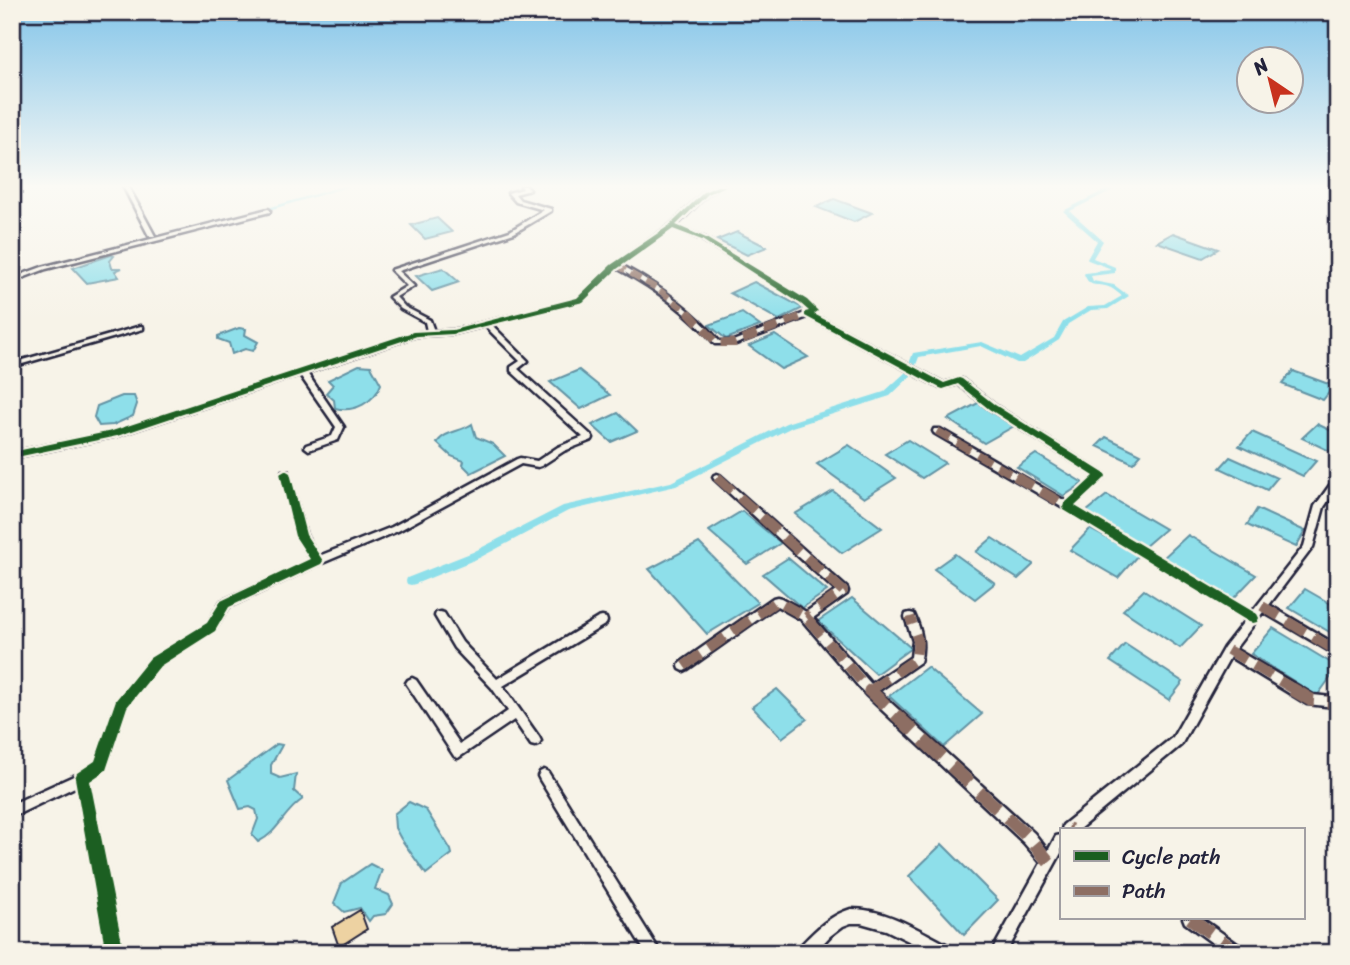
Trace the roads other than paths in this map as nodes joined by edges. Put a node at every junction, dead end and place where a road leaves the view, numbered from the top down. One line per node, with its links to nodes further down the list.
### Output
1 (149, 231): 6 (street)
2 (189, 231): 8 (street)
3 (514, 231): 12 (street)
4 (665, 231): 7 (street)
5 (684, 231): 9 (street)
6 (152, 236)
7 (616, 265): 9 (street); 10 (street)
8 (12, 280)
9 (808, 314): 14 (street)
10 (486, 324): 12 (street); 24 (street)
11 (141, 328): 13 (street)
12 (430, 333): 16 (street)
13 (12, 365)
14 (904, 365): 15 (street)
15 (918, 372): 23 (street)
16 (303, 373): 18 (street); 19 (street)
17 (937, 431): 23 (street)
18 (309, 447)
19 (12, 455)
20 (285, 473): 24 (street)
21 (717, 477): 27 (street)
22 (1338, 480): 25 (street)
23 (1068, 507): 29 (street)
24 (317, 561): 41 (street)
25 (1262, 606): 29 (street); 32 (street)
26 (440, 616): 35 (street)
27 (806, 617): 33 (street); 36 (street)
28 (910, 617): 36 (street)
29 (1253, 618): 31 (street)
30 (602, 621): 35 (street)
31 (1228, 650): 37 (street); 43 (street)
32 (1338, 652)
33 (684, 666)
34 (412, 683): 38 (street)
35 (496, 685): 38 (street)
36 (870, 691): 45 (street)
37 (1338, 698)
38 (516, 713): 39 (street)
39 (535, 741)
40 (544, 776): 48 (street)
41 (82, 778): 42 (street); 47 (street)
42 (12, 811)
43 (1073, 828)
44 (1060, 844): 45 (street)
45 (1049, 862): 51 (street)
46 (1194, 920): 52 (street)
47 (115, 953)
48 (654, 953)
49 (803, 953): 50 (street)
50 (948, 953)
51 (998, 953)
52 (1238, 953)

